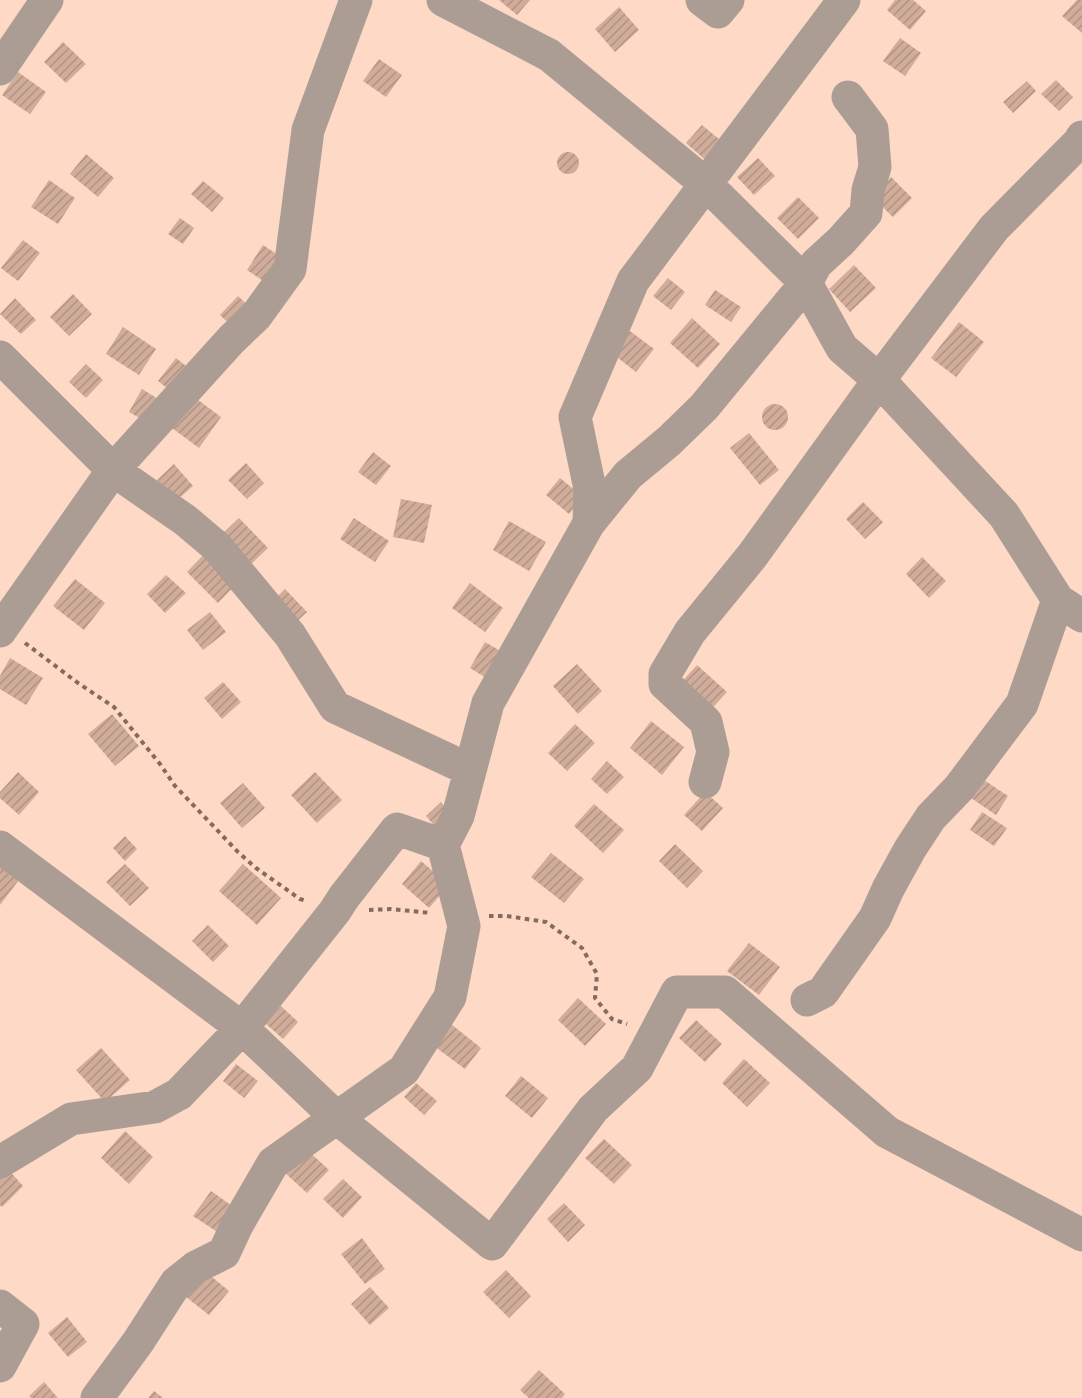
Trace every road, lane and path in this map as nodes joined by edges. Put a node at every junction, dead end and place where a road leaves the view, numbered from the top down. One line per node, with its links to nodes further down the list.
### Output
1 (47, 0): 7 (street)
2 (356, 0): 14 (street)
3 (443, 0): 10 (street)
4 (702, 0): 5 (street)
5 (728, 0)
6 (844, 0): 10 (street)
7 (0, 69)
8 (848, 97): 11 (street)
9 (1082, 137): 13 (street)
10 (706, 184): 11 (street); 15 (street)
11 (806, 283): 13 (street); 15 (street)
12 (0, 357): 14 (street)
13 (879, 380): 16 (street); 19 (street)
14 (113, 470): 17 (street); 18 (street)
15 (589, 523): 18 (street)
16 (1070, 608): 24 (street)
17 (1, 629): 22 (path)
18 (470, 770): 20 (street)
19 (705, 782)
20 (443, 844): 22 (street); 23 (street)
21 (0, 847): 25 (street)
22 (335, 910): 23 (path); 25 (street)
23 (461, 916): 26 (path); 27 (street)
24 (807, 1000)
25 (242, 1028): 27 (street); 28 (street)
26 (656, 1033): 27 (street); 29 (street)
27 (337, 1118): 32 (street)
28 (0, 1162)
29 (1082, 1235)
30 (0, 1306): 31 (street)
31 (0, 1366)
32 (97, 1398)

